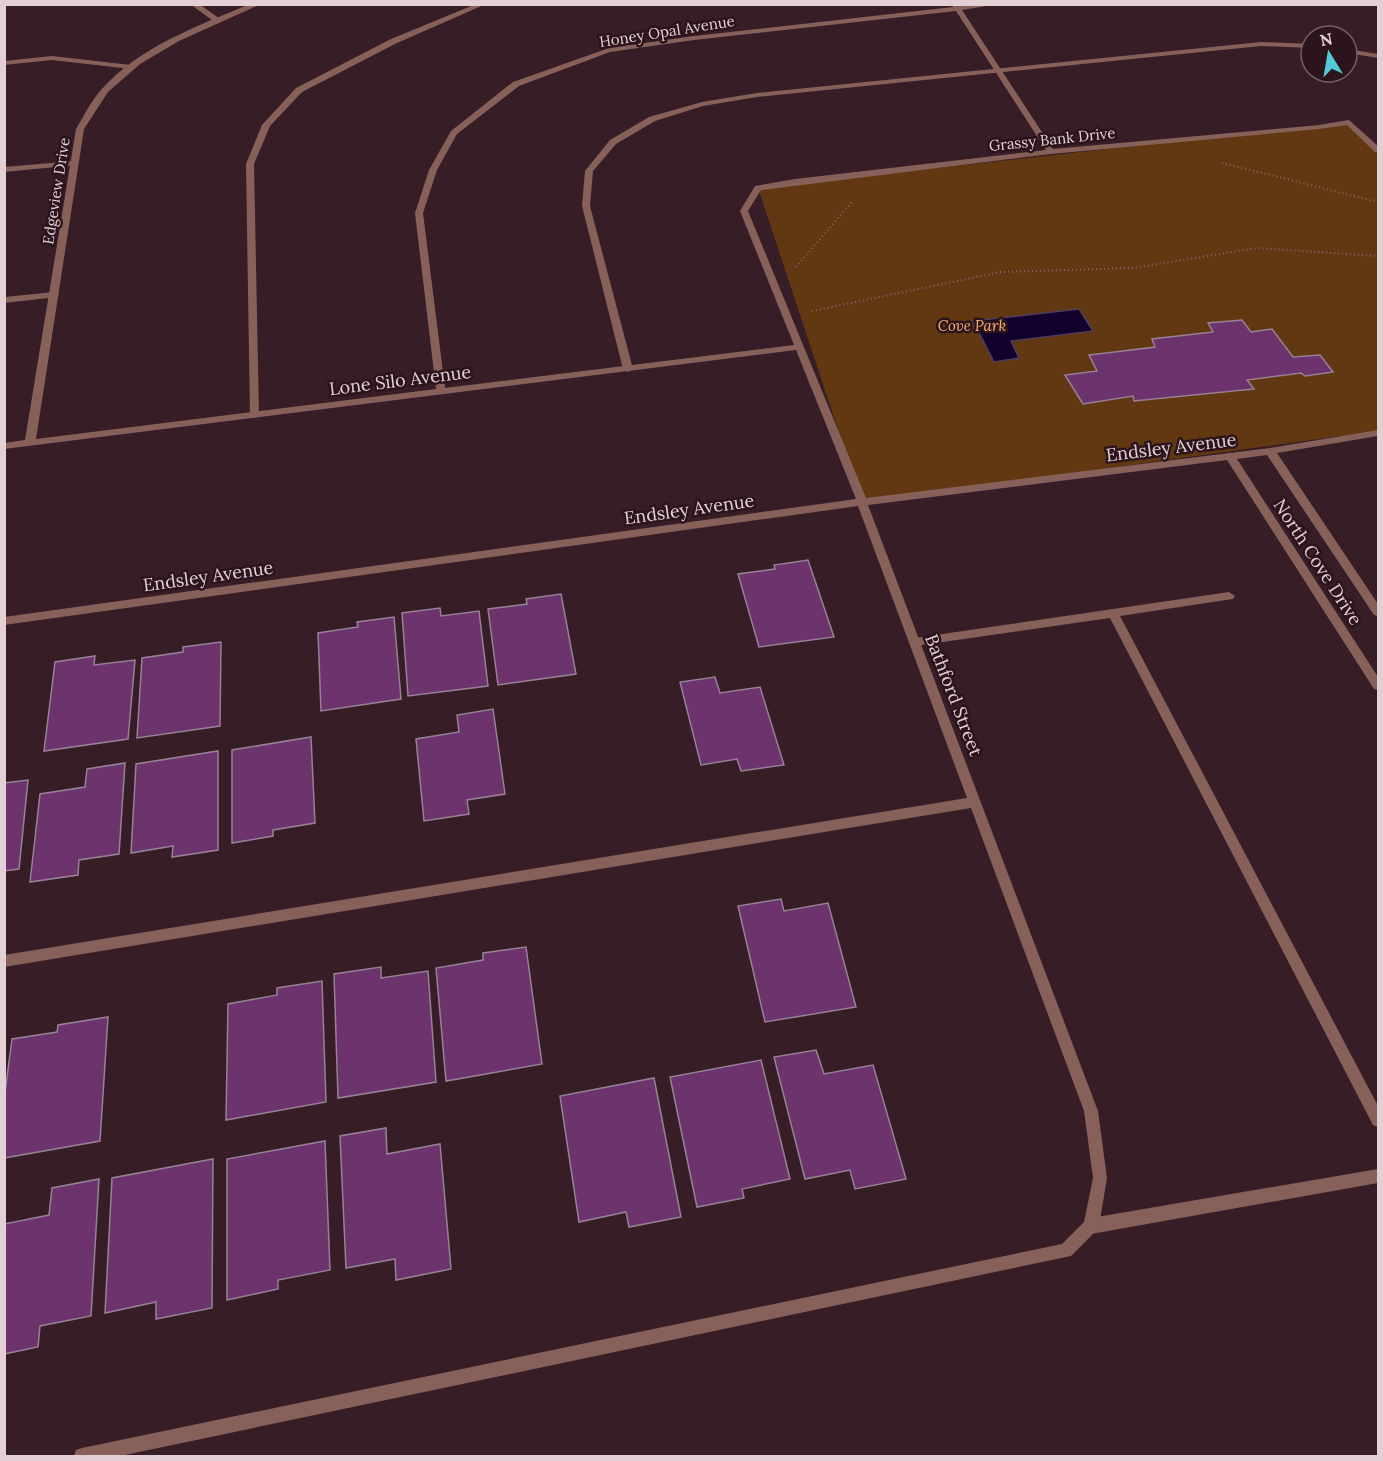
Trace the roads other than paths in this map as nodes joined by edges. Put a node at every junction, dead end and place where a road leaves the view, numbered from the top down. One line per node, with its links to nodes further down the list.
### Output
1 (193, 4): 6 (street)
2 (258, 4): 6 (street, Edgeview Drive)
3 (483, 4): 23 (street)
4 (996, 4): 5 (street, Honey Opal Avenue)
5 (956, 6): 12 (street); 22 (street, Honey Opal Avenue)
6 (219, 21): 11 (street, Edgeview Drive)
7 (1299, 46): 12 (street)
8 (1359, 53): 9 (street)
9 (1378, 56)
10 (4, 63): 11 (street)
11 (131, 67): 15 (street, Edgeview Drive)
12 (999, 72): 14 (street); 21 (street)
13 (1378, 150): 14 (street, Grassy Bank Drive)
14 (1051, 152): 17 (street, Grassy Bank Drive)
15 (74, 163): 16 (street); 18 (street, Edgeview Drive)
16 (4, 170)
17 (758, 188): 20 (street, Bathford Street)
18 (54, 295): 19 (street); 25 (street, Edgeview Drive)
19 (4, 300)
20 (799, 347): 21 (street, Lone Silo Avenue); 29 (street, Bathford Street)
21 (628, 369): 22 (street, Lone Silo Avenue)
22 (441, 392): 23 (street, Lone Silo Avenue)
23 (254, 415): 25 (street, Lone Silo Avenue)
24 (1378, 433): 27 (street, Endsley Avenue)
25 (30, 443): 26 (street, Lone Silo Avenue)
26 (4, 446)
27 (1270, 451): 28 (street, Endsley Avenue); 31 (street, North Cove Drive)
28 (1230, 456): 29 (street, Endsley Avenue); 35 (street, North Cove Drive)
29 (862, 502): 33 (street, Endsley Avenue); 34 (street, Bathford Street)
30 (1229, 596): 32 (street)
31 (1378, 612)
32 (1113, 613): 34 (street); 38 (street)
33 (4, 621)
34 (915, 642): 36 (street, Bathford Street)
35 (1378, 686)
36 (975, 802): 37 (street); 40 (street, Bathford Street)
37 (4, 960)
38 (1378, 1120)
39 (1378, 1176): 40 (street)
40 (1091, 1226): 41 (street)
41 (82, 1456)

